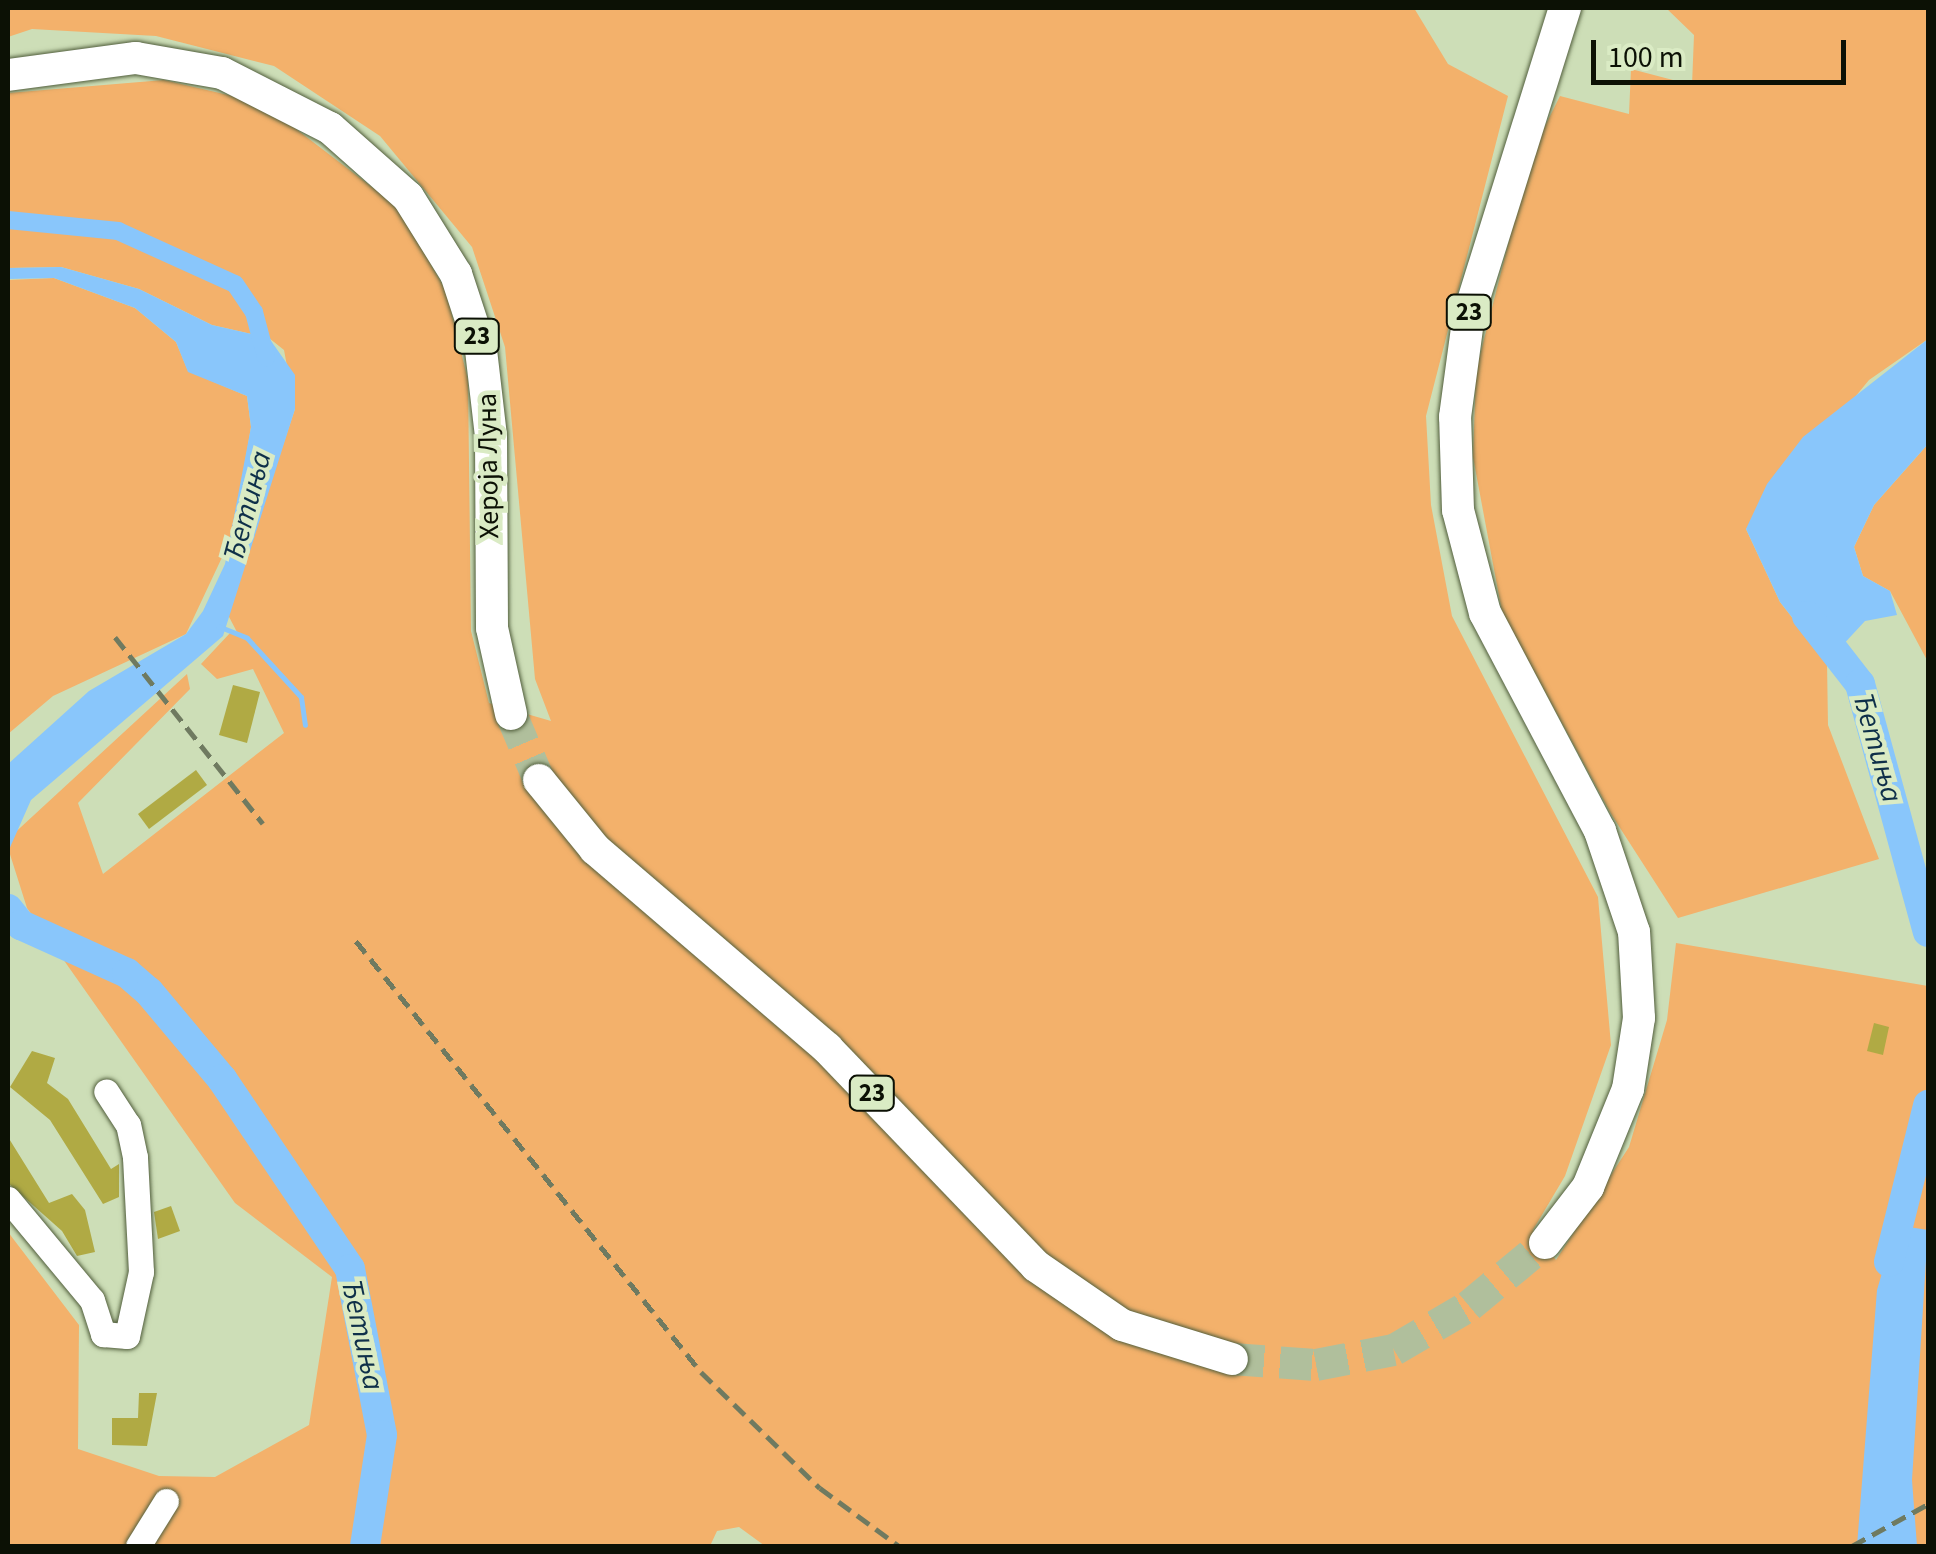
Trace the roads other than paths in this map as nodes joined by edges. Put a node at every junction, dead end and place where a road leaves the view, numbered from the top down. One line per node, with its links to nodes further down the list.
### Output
1 (1564, 8): 7 (main road, 23)
2 (8, 75): 3 (main road, Хероја Луна / 23)
3 (511, 714)
4 (539, 780): 8 (main road, 23)
5 (106, 1091): 6 (street)
6 (8, 1199)
7 (1544, 1243)
8 (1232, 1359)
9 (166, 1500): 10 (street)
10 (138, 1546)

